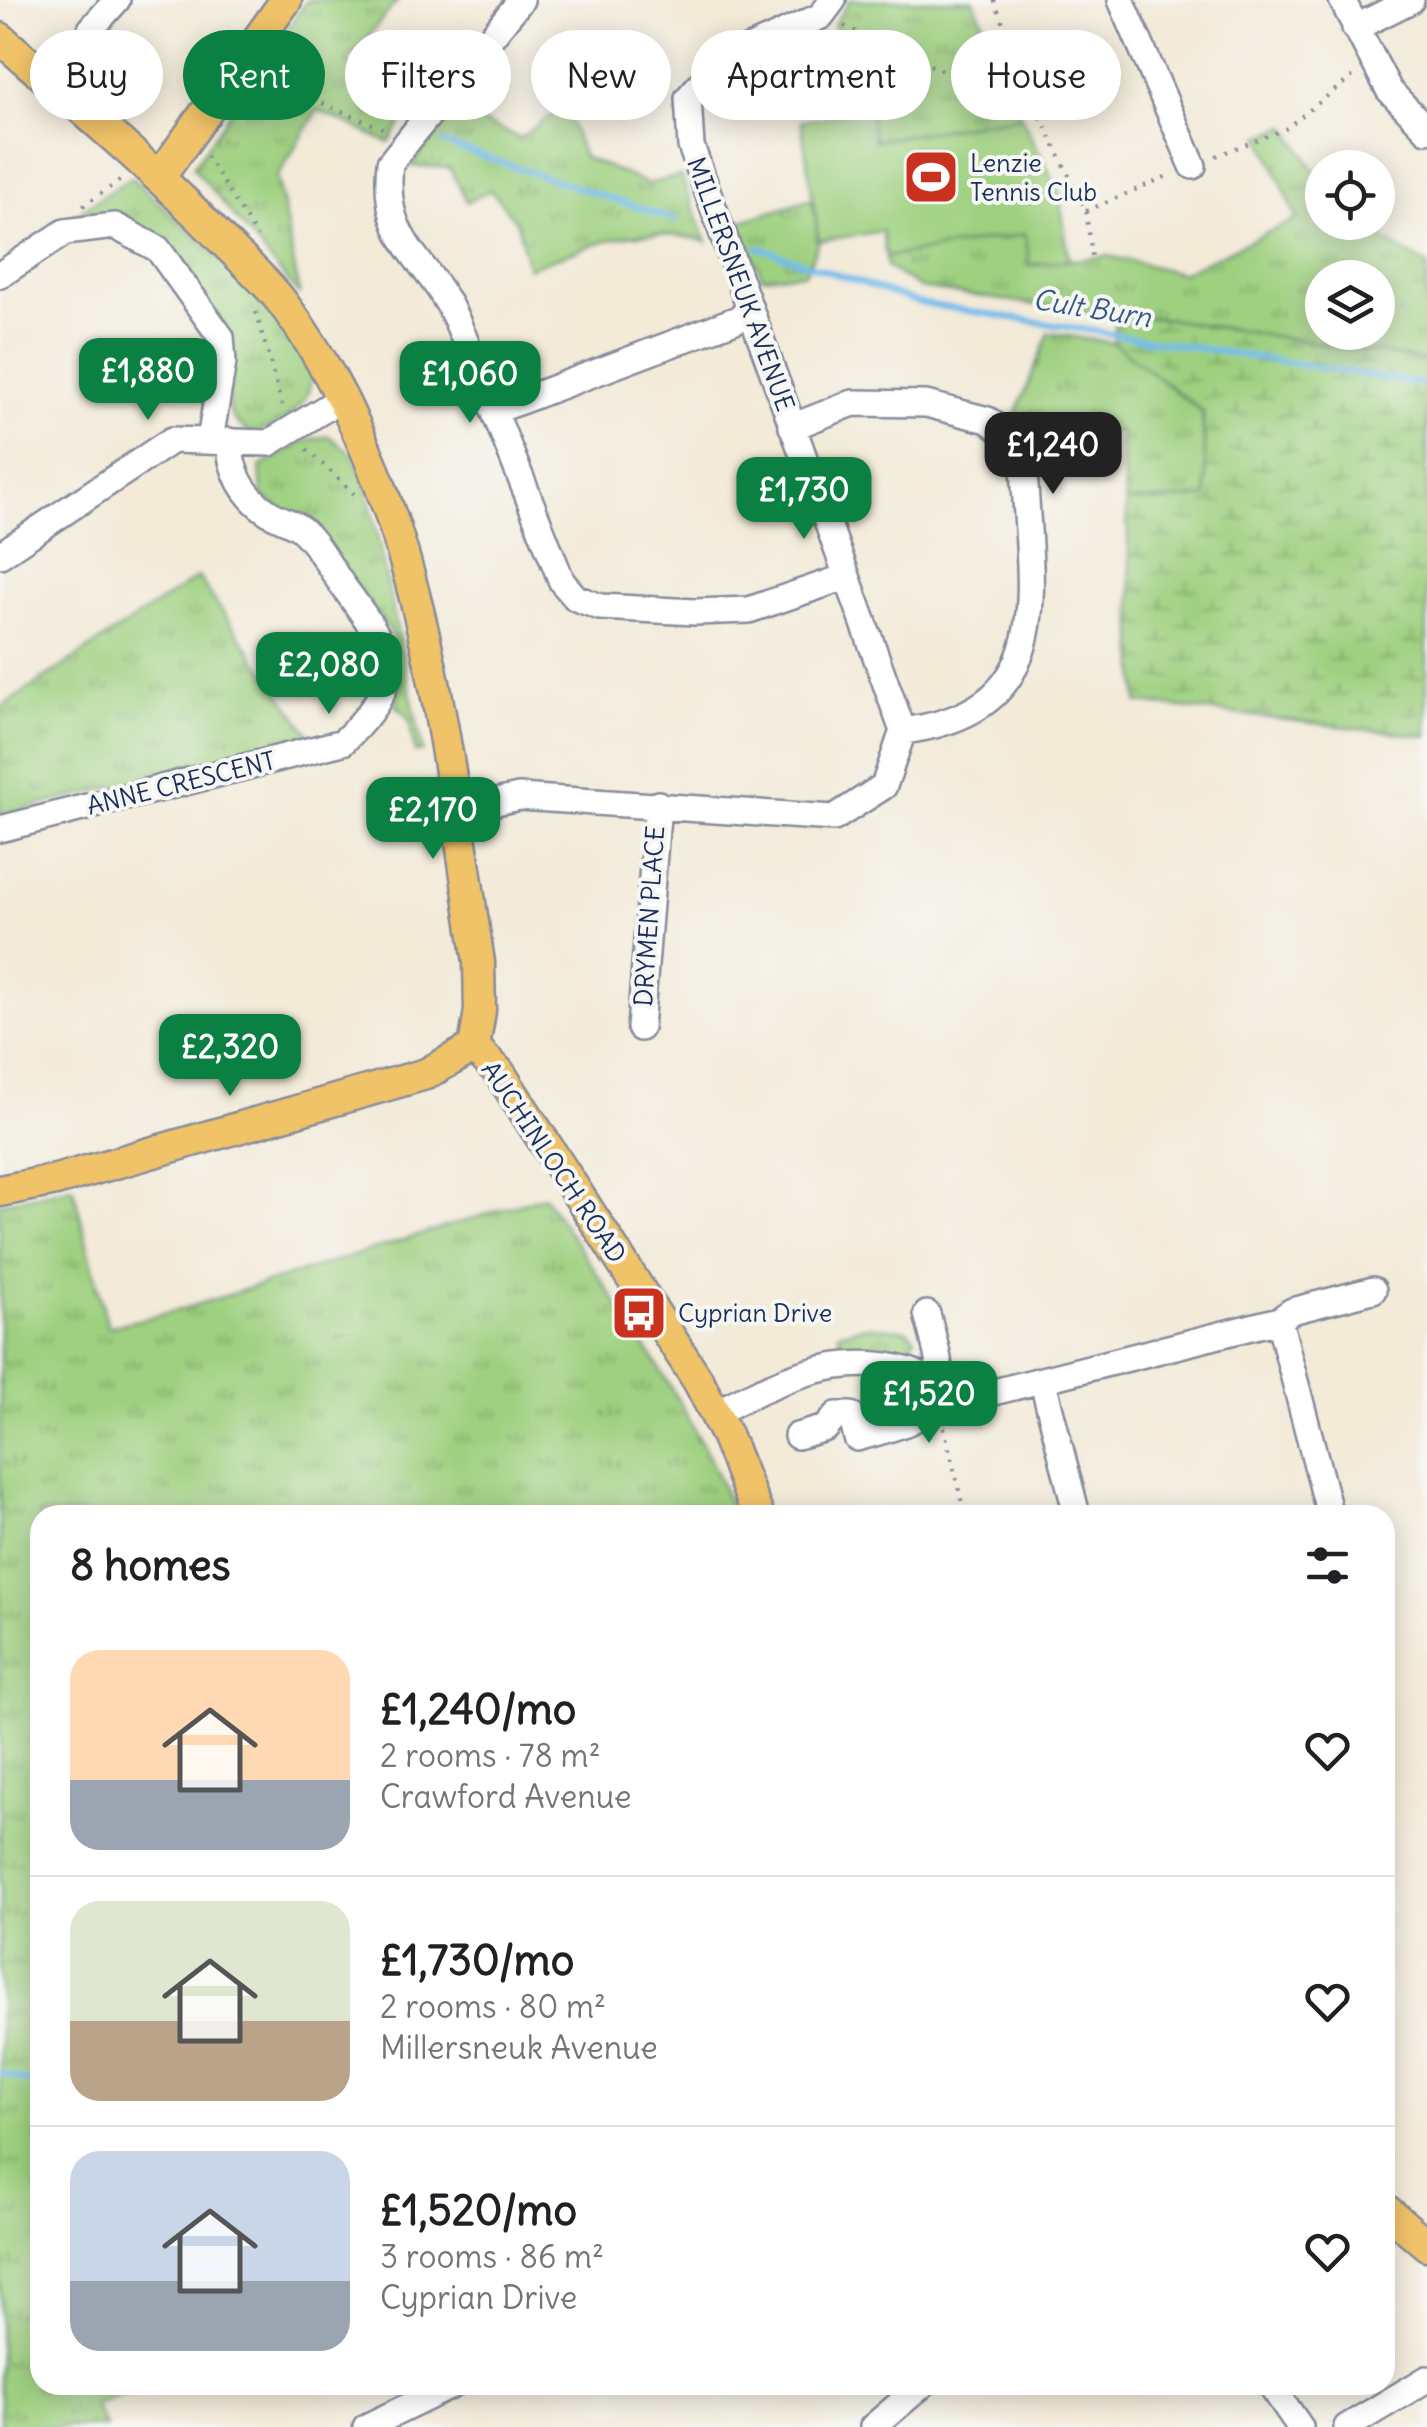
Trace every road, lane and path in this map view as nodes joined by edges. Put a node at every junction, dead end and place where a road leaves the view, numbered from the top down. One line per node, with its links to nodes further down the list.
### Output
1 (116, 0): 9 (street)
2 (521, 0): 20 (street)
3 (994, 0): 12 (path)
4 (1121, 0): 21 (street)
5 (1342, 0): 10 (street)
6 (1412, 0): 10 (street)
7 (274, 4): 11 (main road)
8 (827, 8): 15 (path); 28 (street, MILLERSNEUK AVENUE)
9 (92, 28)
10 (1355, 28): 14 (street)
11 (258, 30)
12 (1006, 30)
13 (0, 38): 22 (main road, AUCHINLOCH ROAD)
14 (1372, 61): 19 (street); 21 (path)
15 (951, 70)
16 (325, 104): 20 (path)
17 (199, 120): 22 (main road)
18 (1042, 120): 25 (path)
19 (1427, 130)
20 (408, 139): 30 (street)
21 (1192, 166): 25 (path)
22 (161, 175): 29 (main road, AUCHINLOCH ROAD)
23 (123, 179): 24 (path)
24 (98, 196)
25 (1086, 212): 26 (path)
26 (1092, 257)
27 (0, 276): 32 (street)
28 (751, 314): 30 (street); 31 (street, MILLERSNEUK AVENUE)
29 (344, 397): 32 (street); 37 (main road, AUCHINLOCH ROAD)
30 (494, 410): 34 (street)
31 (792, 427): 34 (street, MILLERSNEUK AVENUE); 35 (street)
32 (219, 441): 33 (street); 38 (street, ANNE CRESCENT)
33 (0, 555)
34 (846, 577): 35 (street, MILLERSNEUK AVENUE)
35 (903, 731): 36 (street)
36 (658, 804): 37 (street); 39 (street, DRYMEN PLACE)
37 (455, 811): 40 (main road, AUCHINLOCH ROAD)
38 (0, 829)
39 (640, 1028)
40 (474, 1048): 41 (main road); 47 (main road, AUCHINLOCH ROAD)
41 (0, 1191)
42 (1372, 1290): 44 (street)
43 (927, 1314): 46 (street)
44 (1279, 1320): 45 (street); 52 (street)
45 (1043, 1382): 46 (street); 51 (street)
46 (947, 1389): 47 (street); 48 (street); 50 (path)
47 (716, 1413): 49 (main road, AUCHINLOCH ROAD)
48 (796, 1436)
49 (754, 1505)
50 (962, 1505)
51 (1074, 1505)
52 (1327, 1505)
53 (1395, 2218): 54 (main road)
54 (1427, 2245)
55 (1427, 2379): 62 (street)
56 (432, 2395): 59 (street)
57 (911, 2395): 60 (street)
58 (1278, 2395): 61 (street)
59 (366, 2427)
60 (874, 2427)
61 (1300, 2427)
62 (1347, 2427)

